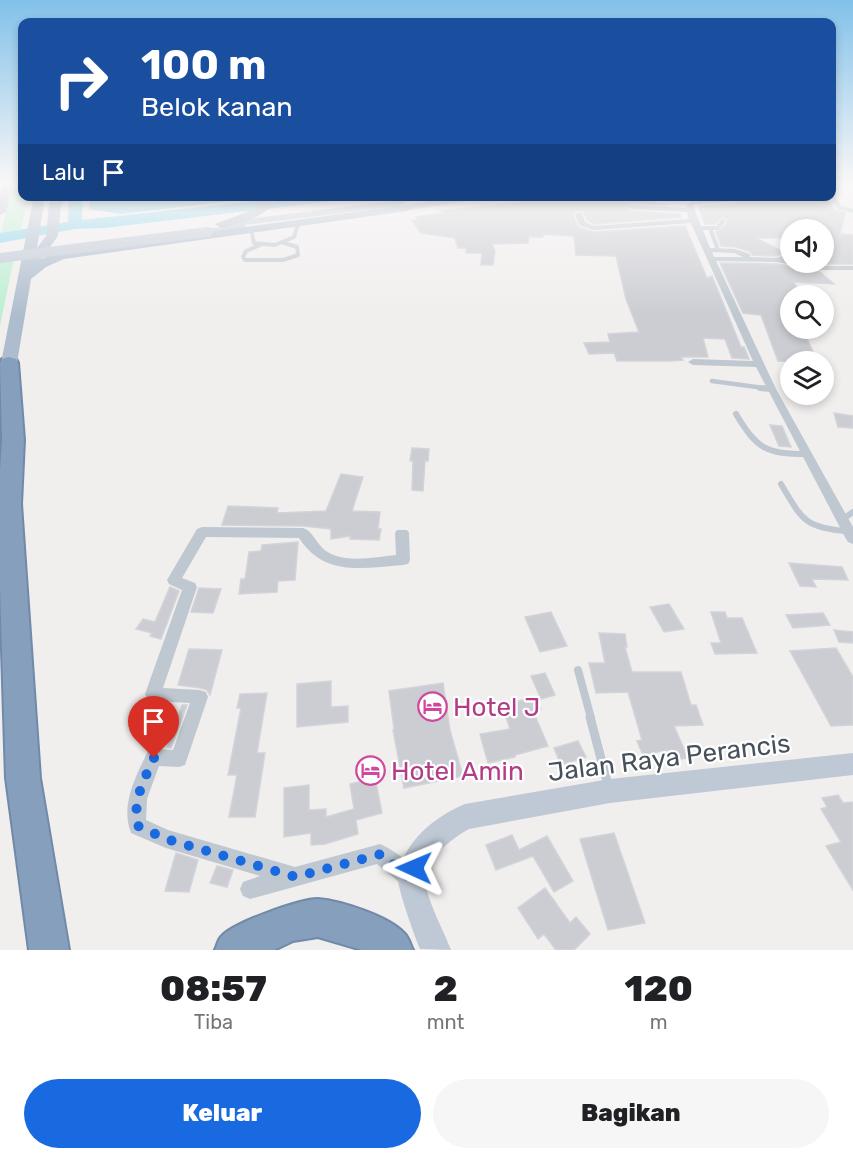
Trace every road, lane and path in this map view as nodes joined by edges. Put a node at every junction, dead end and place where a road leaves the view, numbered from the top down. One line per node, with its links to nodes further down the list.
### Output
1 (35, 226): 24 (main road)
2 (52, 226): 24 (main road)
3 (218, 226): 14 (main road)
4 (233, 226): 14 (main road)
5 (240, 226): 14 (main road)
6 (280, 226): 15 (main road)
7 (298, 226): 16 (lane)
8 (589, 226): 9 (street)
9 (650, 226)
10 (696, 226): 19 (street)
11 (702, 226): 13 (lane)
12 (719, 226): 13 (lane)
13 (710, 228): 19 (lane)
14 (207, 230): 18 (main road); 20 (main road, bridge)
15 (251, 230): 17 (lane); 24 (main road)
16 (284, 243): 17 (lane); 17 (lane)
17 (260, 245)
18 (0, 253)
19 (713, 253): 22 (street); 27 (street)
20 (0, 258)
21 (780, 259): 22 (street)
22 (776, 260): 23 (street)
23 (850, 269)
24 (27, 272): 26 (main road)
25 (693, 362): 27 (street)
26 (9, 363): 30 (highway); 44 (highway)
27 (760, 364): 29 (street)
28 (712, 381): 29 (lane)
29 (771, 389): 32 (street)
30 (0, 402)
31 (736, 414): 32 (lane)
32 (807, 454): 35 (street)
33 (781, 484): 37 (lane)
34 (853, 512): 35 (lane)
35 (843, 519): 37 (street)
36 (402, 533): 41 (street)
37 (851, 535)
38 (578, 670): 40 (lane)
39 (853, 764): 40 (main road, Jalan Raya Perancis)
40 (609, 791): 42 (main road, Jalan Raya Perancis)
41 (296, 877): 42 (street); 43 (street)
42 (411, 879): 47 (main road)
43 (250, 889)
44 (49, 950)
45 (235, 950): 46 (highway)
46 (393, 950)
47 (437, 950)

